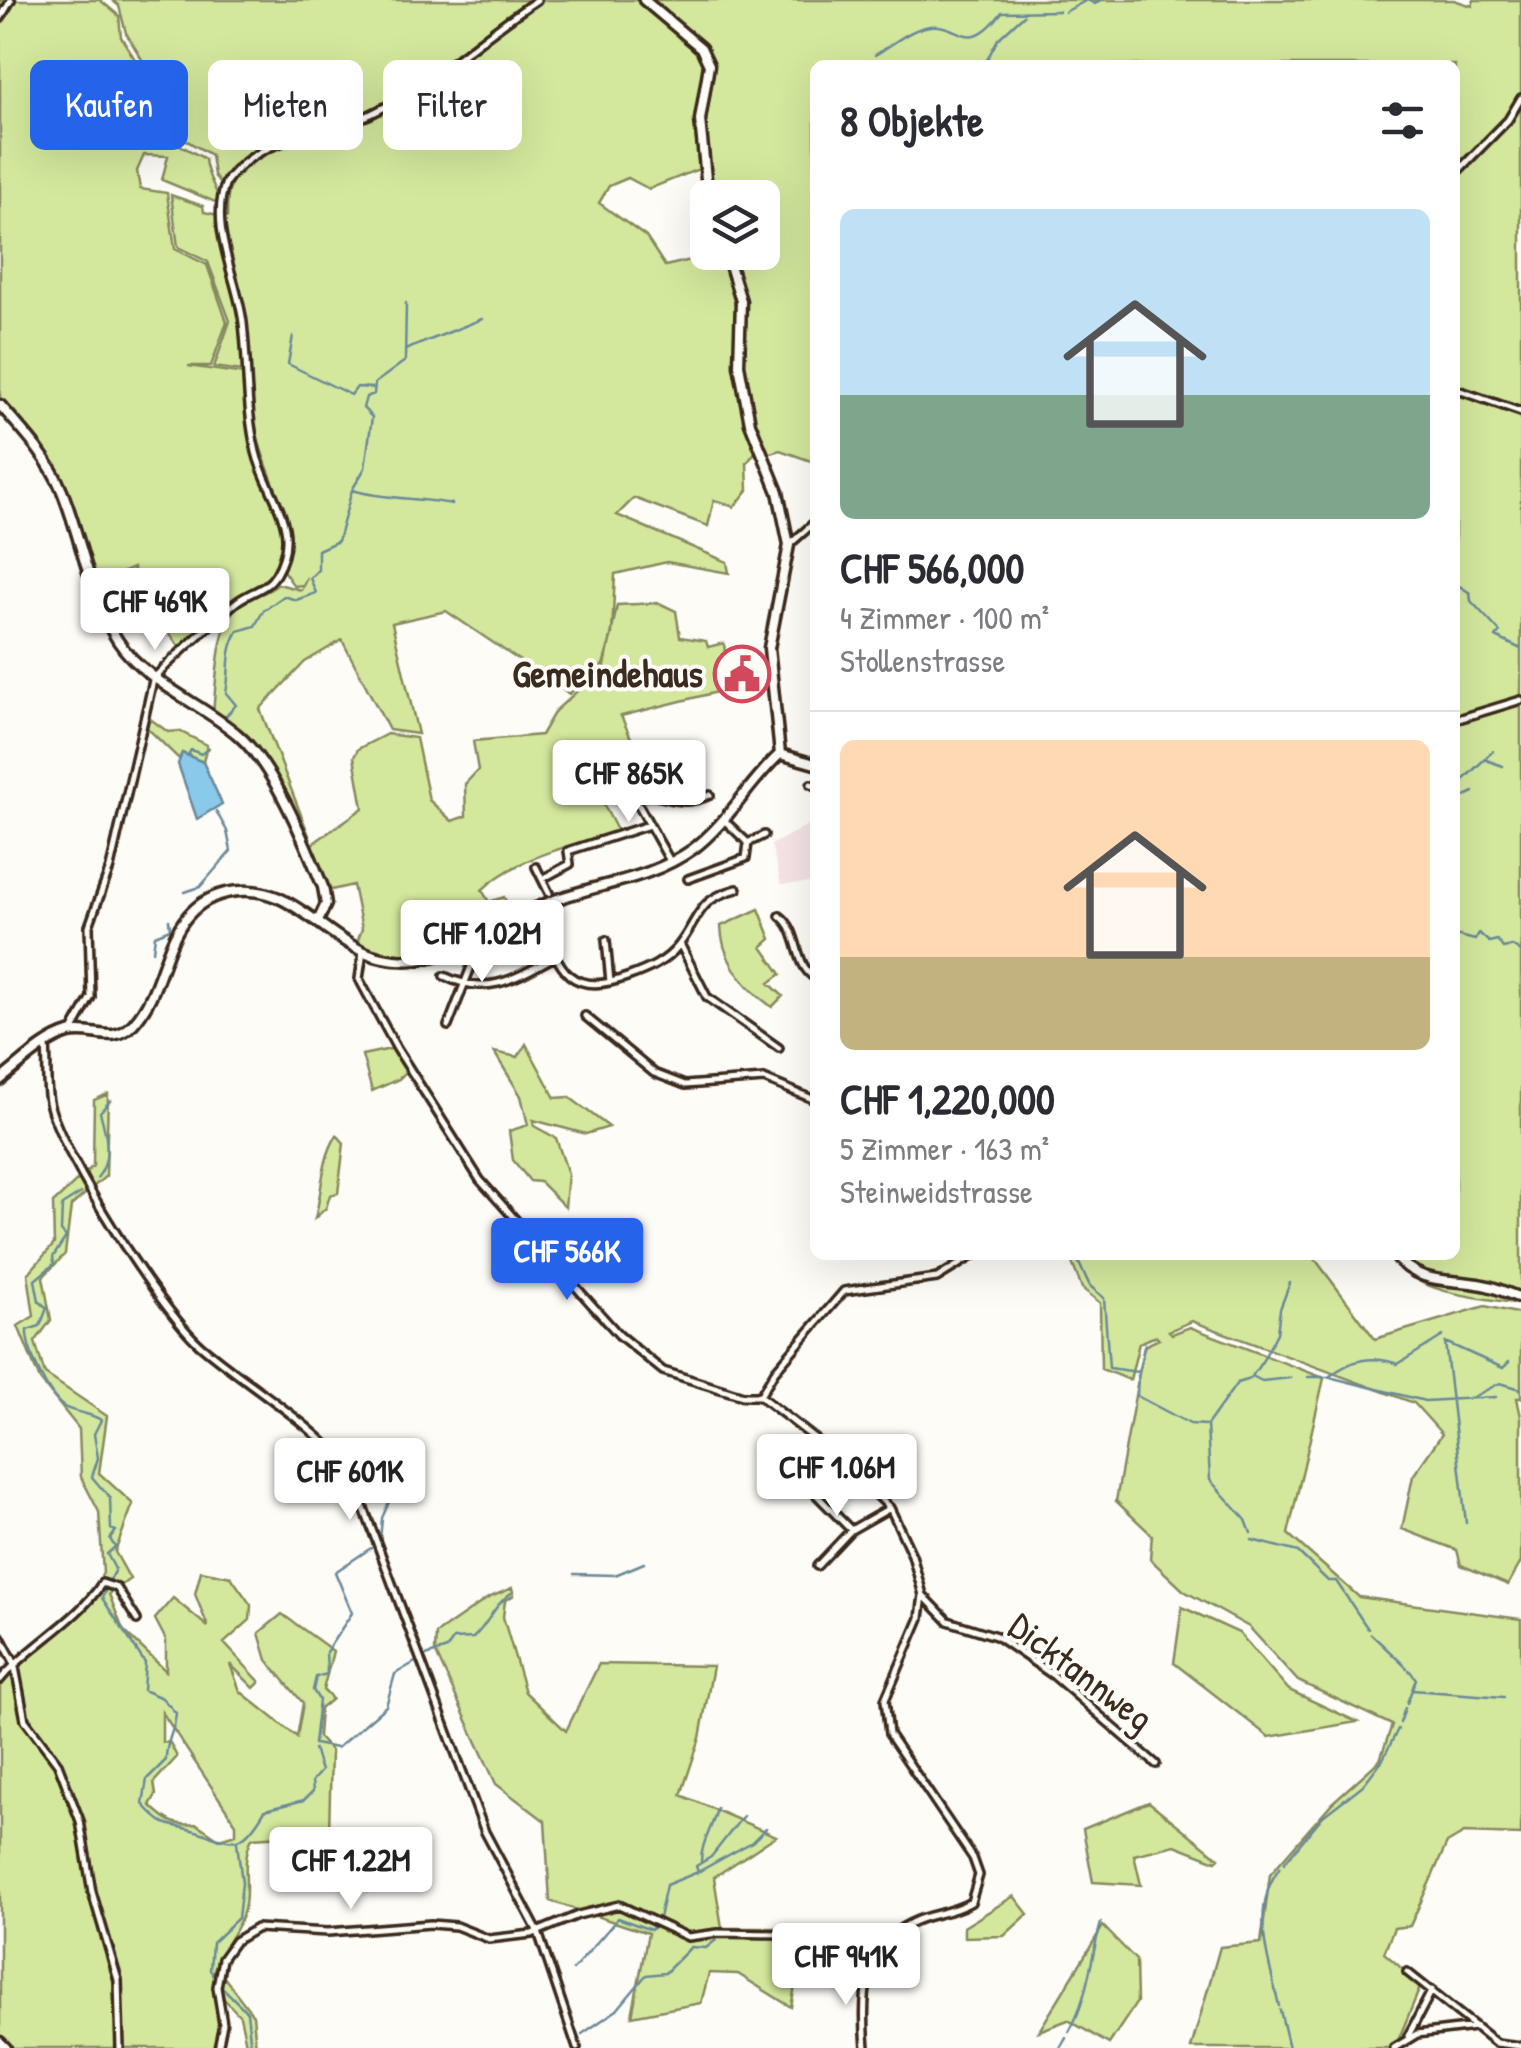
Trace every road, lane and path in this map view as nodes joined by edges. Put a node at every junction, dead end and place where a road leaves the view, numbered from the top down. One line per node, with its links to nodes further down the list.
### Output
1 (536, 0): 14 (street)
2 (644, 0): 7 (street)
3 (11, 1): 4 (street)
4 (0, 18)
5 (1521, 98): 6 (street)
6 (1460, 169)
7 (706, 180)
8 (731, 270): 13 (street)
9 (1460, 391): 11 (street)
10 (0, 404): 14 (street)
11 (1521, 412)
12 (810, 526): 13 (street)
13 (789, 545): 17 (street)
14 (155, 676): 34 (street); 46 (street)
15 (1521, 700): 16 (street)
16 (1460, 718)
17 (780, 754): 18 (street); 22 (street)
18 (810, 763)
19 (618, 770): 21 (street)
20 (710, 796): 21 (street)
21 (634, 798): 23 (street)
22 (724, 820): 25 (street); 26 (street)
23 (649, 824): 26 (street); 28 (street)
24 (764, 834): 25 (street)
25 (748, 843): 29 (street)
26 (671, 863): 32 (street)
27 (536, 867): 28 (street)
28 (542, 878): 31 (street)
29 (688, 880)
30 (737, 888): 37 (street)
31 (549, 892)
32 (537, 908): 35 (street); 39 (street)
33 (780, 916): 40 (street)
34 (318, 921): 38 (street); 46 (street)
35 (483, 934): 38 (street); 43 (street)
36 (606, 940): 42 (street)
37 (680, 944): 42 (street); 48 (street)
38 (363, 951): 54 (street)
39 (556, 956): 42 (street); 43 (street)
40 (810, 974)
41 (444, 976): 43 (street)
42 (610, 983)
43 (463, 985): 45 (street)
44 (584, 1016): 50 (street)
45 (448, 1026)
46 (72, 1033): 47 (street)
47 (46, 1046): 49 (street); 65 (street)
48 (779, 1048)
49 (0, 1080)
50 (810, 1098)
51 (966, 1260): 54 (street)
52 (1401, 1260): 53 (street)
53 (1521, 1298)
54 (760, 1396): 56 (street)
55 (759, 1459): 57 (street)
56 (890, 1508): 57 (street); 59 (street)
57 (851, 1530): 58 (street)
58 (817, 1566)
59 (923, 1595): 64 (street, Dicktannweg); 66 (street)
60 (137, 1620): 62 (street)
61 (0, 1636): 62 (street)
62 (14, 1662): 63 (street); 74 (street)
63 (0, 1680)
64 (1156, 1764)
65 (538, 1932): 66 (street); 75 (street); 76 (street)
66 (869, 1970): 77 (street)
67 (1407, 1972): 68 (street)
68 (1432, 1990): 69 (street); 70 (street)
69 (1478, 2028): 70 (street); 72 (street)
70 (1406, 2039): 78 (street)
71 (0, 2042): 73 (street)
72 (1521, 2046)
73 (6, 2048)
74 (120, 2048)
75 (218, 2048)
76 (578, 2048)
77 (866, 2048)
78 (1394, 2048)

